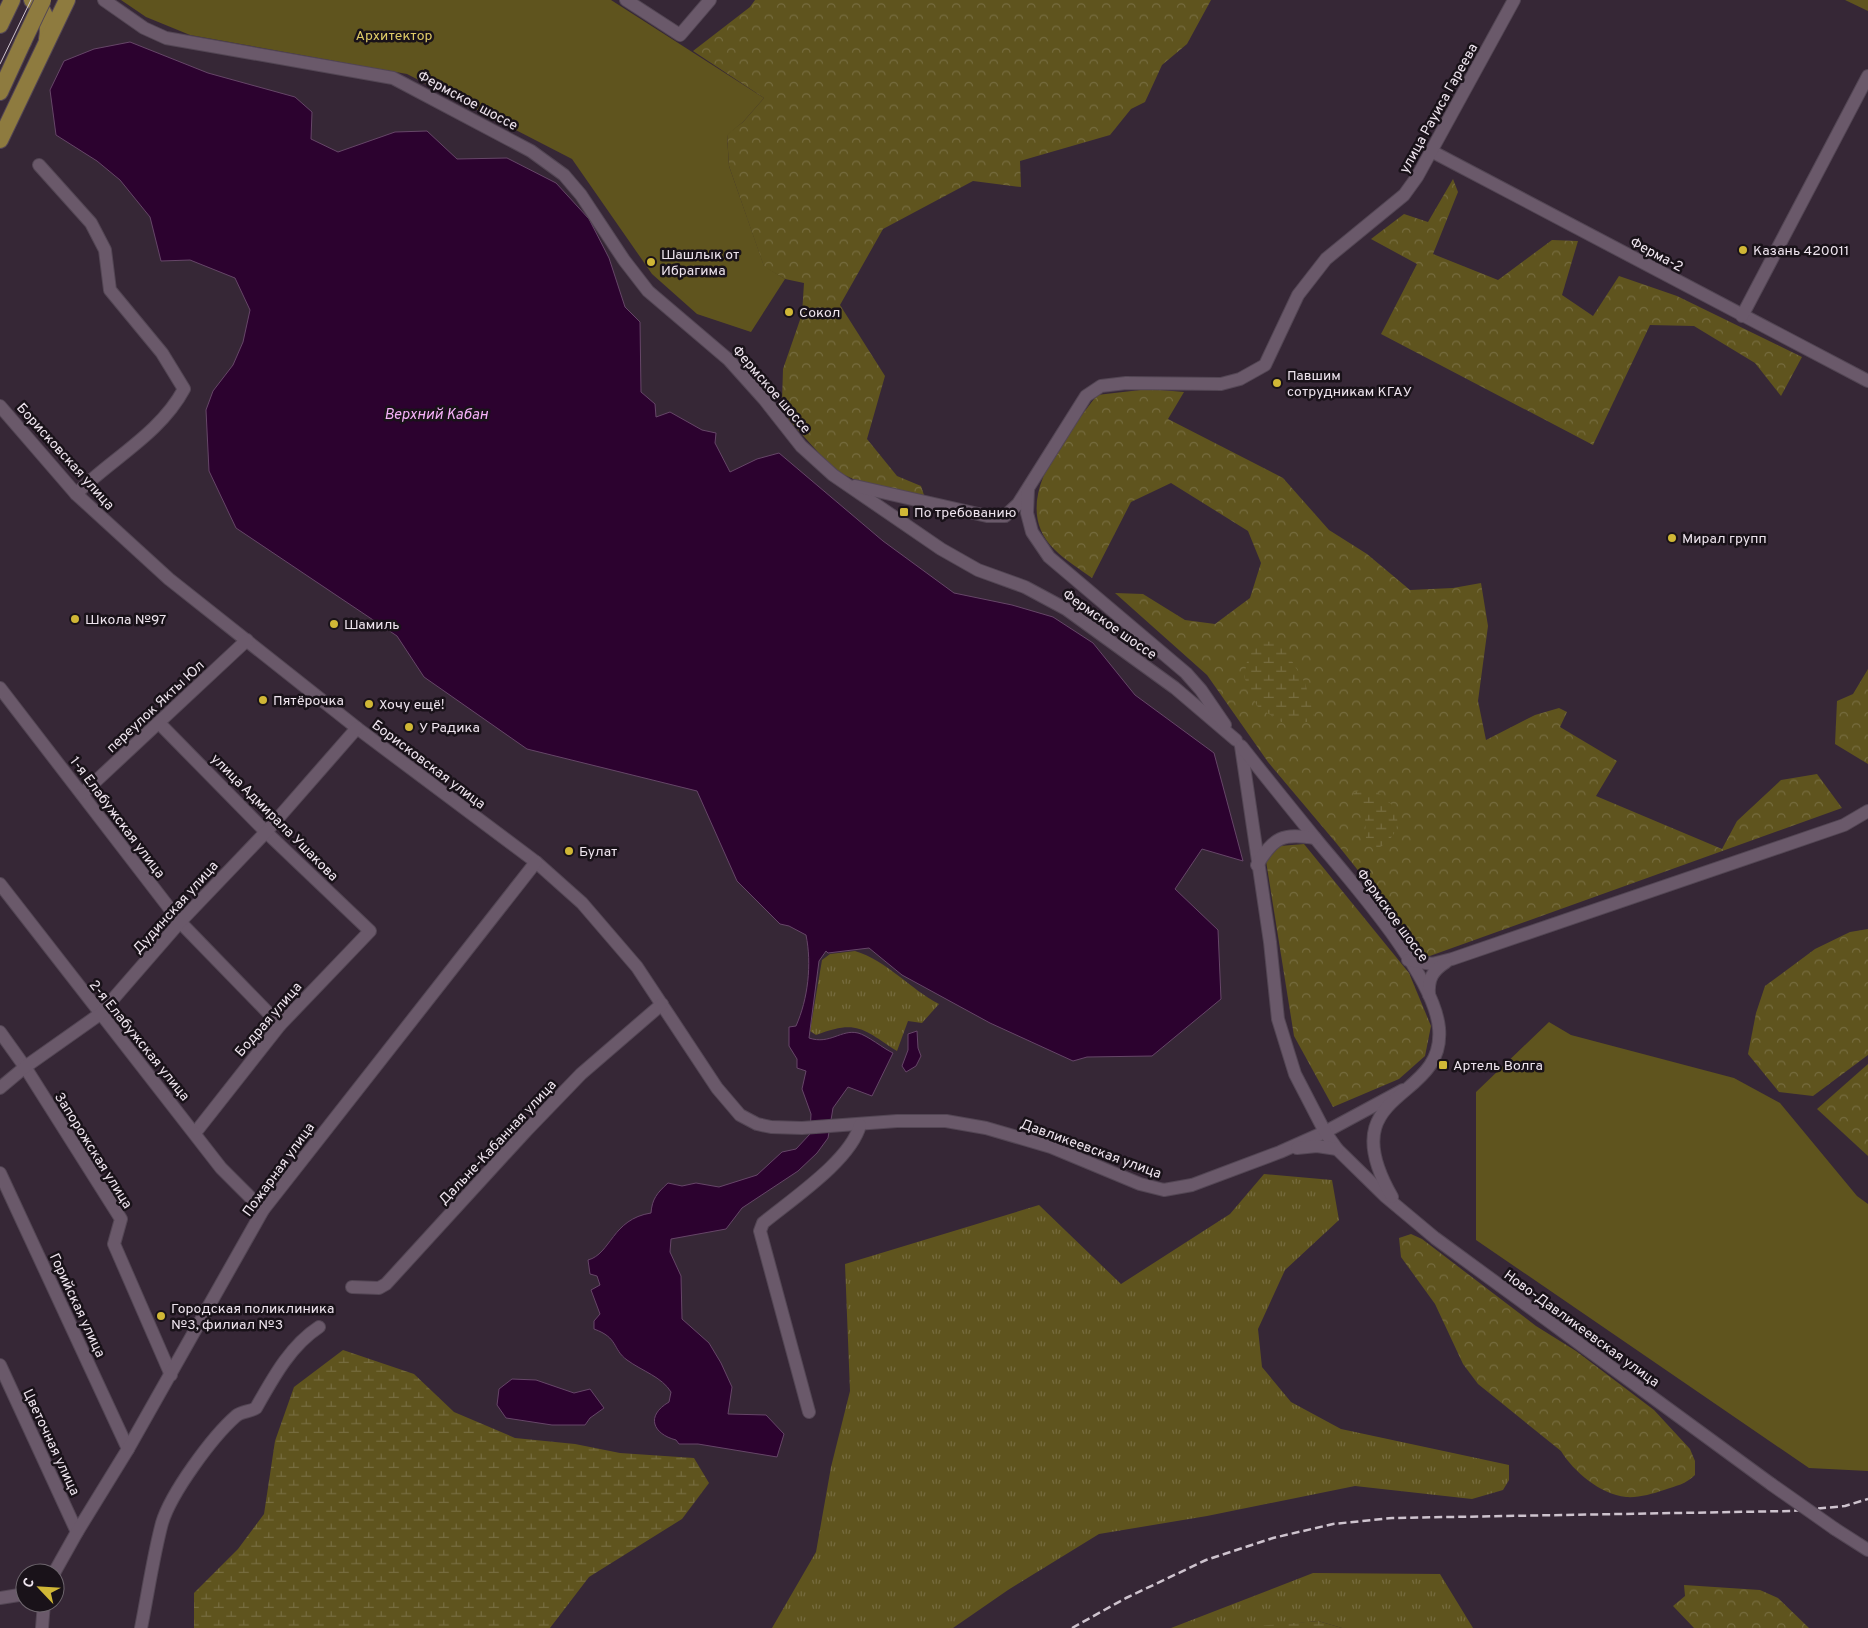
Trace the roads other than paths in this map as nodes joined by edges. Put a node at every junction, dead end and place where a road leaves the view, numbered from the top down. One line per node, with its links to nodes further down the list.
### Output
1 (12, 0): 9 (main road)
2 (32, 0): 10 (main road)
3 (43, 0): 12 (main road, bridge)
4 (67, 0): 10 (main road)
5 (104, 0): 19 (street, Фермское шоссе)
6 (626, 0): 7 (street)
7 (710, 0)
8 (1514, 0): 14 (street, улица Рауиса Гареева)
9 (0, 25)
10 (45, 45): 13 (main road)
11 (1868, 76): 16 (street)
12 (0, 92)
13 (0, 140)
14 (1433, 152): 16 (street, Ферма-2); 20 (street, улица Рауиса Гареева)
15 (39, 165): 21 (street)
16 (1742, 316): 17 (street, Ферма-2)
17 (1868, 381)
18 (0, 406): 21 (street, Борисковская улица)
19 (833, 475): 20 (street, улица Рауиса Гареева); 26 (street, Фермское шоссе)
20 (1028, 488): 26 (street, Фермское шоссе)
21 (76, 494): 22 (street, Борисковская улица)
22 (247, 640): 24 (street, переулок Якты Юл); 25 (street, Борисковская улица)
23 (0, 688): 27 (street, 1-я Елабужская улица)
24 (159, 723): 27 (street, переулок Якты Юл); 29 (street, улица Адмирала Ушакова)
25 (356, 728): 29 (street, Дудинская улица); 31 (street, Борисковская улица)
26 (1238, 743): 30 (street, Фермское шоссе); 32 (street, Фермское шоссе)
27 (82, 794): 34 (street, 1-я Елабужская улица)
28 (1868, 811): 36 (street)
29 (266, 832): 34 (street, Дудинская улица); 35 (street, улица Адмирала Ушакова)
30 (1315, 838): 32 (street); 37 (street, Фермское шоссе)
31 (536, 862): 39 (street, Борисковская улица); 54 (street, Пожарная улица)
32 (1257, 865): 48 (street, Фермское шоссе)
33 (0, 884): 40 (street, 2-я Елабужская улица)
34 (180, 922): 40 (street, Дудинская улица); 41 (street, 1-я Елабужская улица)
35 (370, 931): 41 (street, Бодрая улица)
36 (1452, 958): 37 (street); 38 (street)
37 (1408, 960): 38 (street, Фермское шоссе)
38 (1429, 995): 45 (street, Фермское шоссе)
39 (662, 1004): 46 (street, Борисковская улица); 55 (street, Дальне-Кабанная улица)
40 (100, 1014): 43 (street, Дудинская улица); 49 (street, 2-я Елабужская улица)
41 (280, 1025): 49 (street, Бодрая улица)
42 (0, 1032): 43 (street, Запорожская улица)
43 (25, 1067): 44 (street, Дудинская улица); 58 (street, Запорожская улица)
44 (0, 1088)
45 (1404, 1090): 48 (street, Фермское шоссе); 53 (street, Фермское шоссе)
46 (740, 1116): 47 (street, Давликеевская улица)
47 (860, 1125): 51 (street, Давликеевская улица); 59 (street)
48 (1325, 1132): 50 (street, Фермское шоссе); 51 (street, Фермское шоссе)
49 (195, 1133): 54 (street, 2-я Елабужская улица)
50 (1338, 1148): 51 (street); 53 (street, Ново-Давликеевская улица)
51 (1280, 1152)
52 (0, 1173): 60 (street, Горийская улица)
53 (1397, 1206): 62 (street, Ново-Давликеевская улица, bridge)
54 (263, 1210): 58 (street, Пожарная улица)
55 (352, 1287)
56 (319, 1327): 68 (street)
57 (0, 1365): 61 (street, Цветочная улица)
58 (171, 1374): 60 (street, Пожарная улица)
59 (809, 1412)
60 (128, 1449): 61 (street, Пожарная улица)
61 (77, 1532): 63 (street, Пожарная улица)
62 (1868, 1550)
63 (60, 1563)
64 (15, 1596): 65 (street)
65 (0, 1598)
66 (43, 1613): 67 (street)
67 (42, 1628)
68 (141, 1628)

